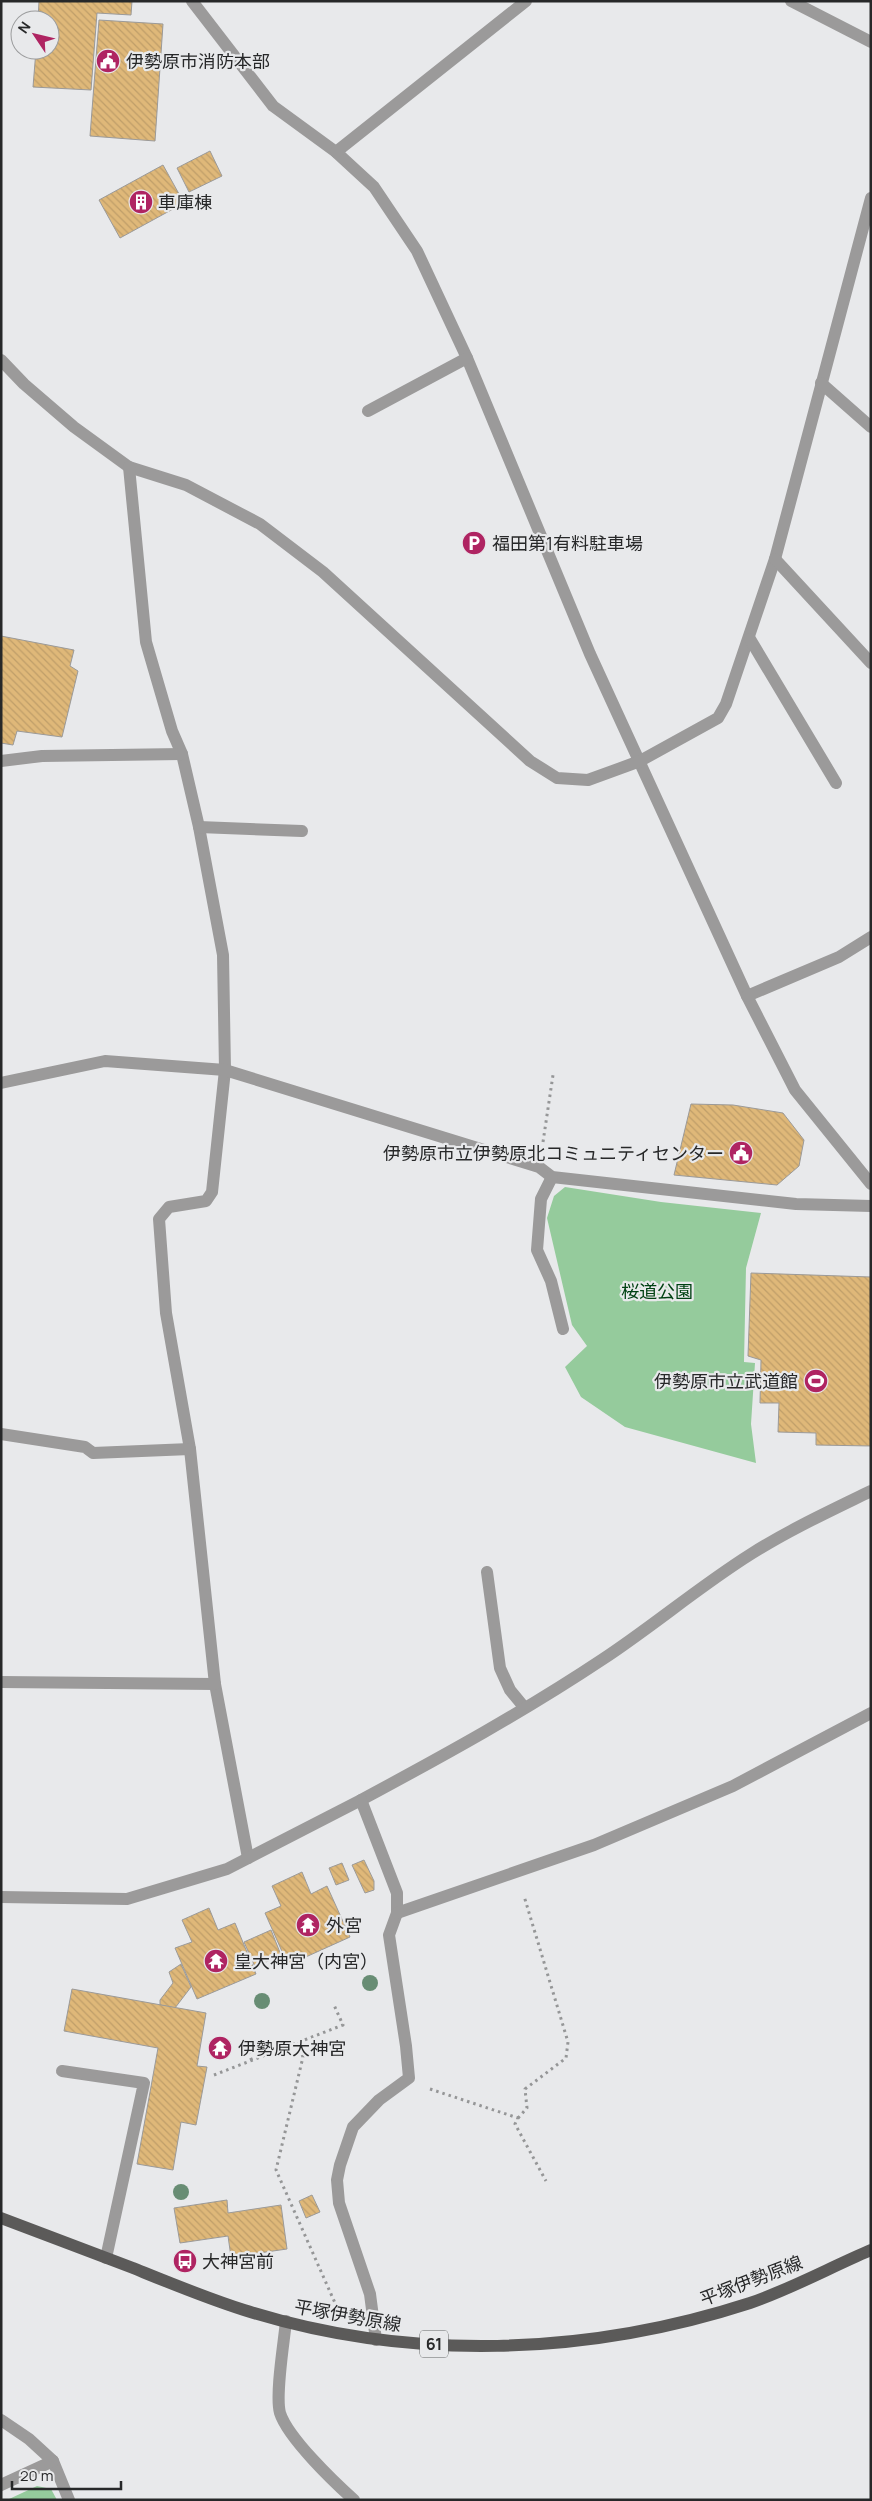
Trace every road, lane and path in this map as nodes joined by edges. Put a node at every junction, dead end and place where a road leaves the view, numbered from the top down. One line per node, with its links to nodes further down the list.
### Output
1 (192, 1): 5 (street)
2 (526, 1): 5 (street)
3 (791, 1): 4 (street)
4 (871, 42)
5 (336, 152): 7 (street)
6 (871, 198): 9 (street)
7 (467, 358): 10 (street); 18 (street)
8 (1, 360): 12 (street)
9 (821, 383): 11 (street); 13 (street)
10 (368, 411)
11 (871, 427)
12 (129, 467): 16 (street); 18 (street)
13 (775, 559): 14 (street); 15 (street)
14 (750, 639): 18 (street); 19 (street)
15 (871, 663)
16 (182, 754): 17 (street); 20 (street)
17 (1, 761)
18 (640, 761): 23 (street)
19 (836, 783)
20 (199, 827): 21 (street); 24 (street)
21 (302, 831)
22 (871, 937): 23 (street)
23 (747, 996): 29 (street)
24 (225, 1070): 26 (street); 27 (street); 33 (street)
25 (553, 1076): 27 (path)
26 (1, 1083)
27 (539, 1167): 28 (street)
28 (552, 1177): 30 (street); 31 (street)
29 (871, 1184)
30 (871, 1206)
31 (563, 1329)
32 (1, 1434): 33 (street)
33 (190, 1449): 37 (street)
34 (871, 1491): 38 (street)
35 (487, 1572): 38 (street)
36 (1, 1682): 37 (street)
37 (215, 1684): 41 (street)
38 (524, 1707): 40 (street)
39 (871, 1713): 42 (street)
40 (361, 1800): 41 (street); 44 (street)
41 (248, 1858): 43 (street)
42 (516, 1871): 44 (street); 52 (path)
43 (1, 1897)
44 (397, 1913): 51 (street)
45 (334, 2004): 47 (path)
46 (243, 2040): 48 (path)
47 (297, 2043): 48 (path); 57 (path)
48 (252, 2061): 50 (path)
49 (62, 2071): 56 (street)
50 (214, 2075)
51 (409, 2078): 52 (path); 59 (street)
52 (518, 2118): 53 (path)
53 (546, 2181)
54 (1, 2218): 56 (main road, 平塚伊勢原線 / 61)
55 (871, 2250): 59 (main road, 平塚伊勢原線 / 61)
56 (106, 2258): 58 (main road, 平塚伊勢原線 / 61)
57 (335, 2303)
58 (286, 2321): 59 (main road, 平塚伊勢原線 / 61); 64 (street)
59 (376, 2340)
60 (1, 2420): 61 (street)
61 (53, 2461): 62 (street); 63 (street)
62 (1, 2485)
63 (69, 2500)
64 (354, 2500)

